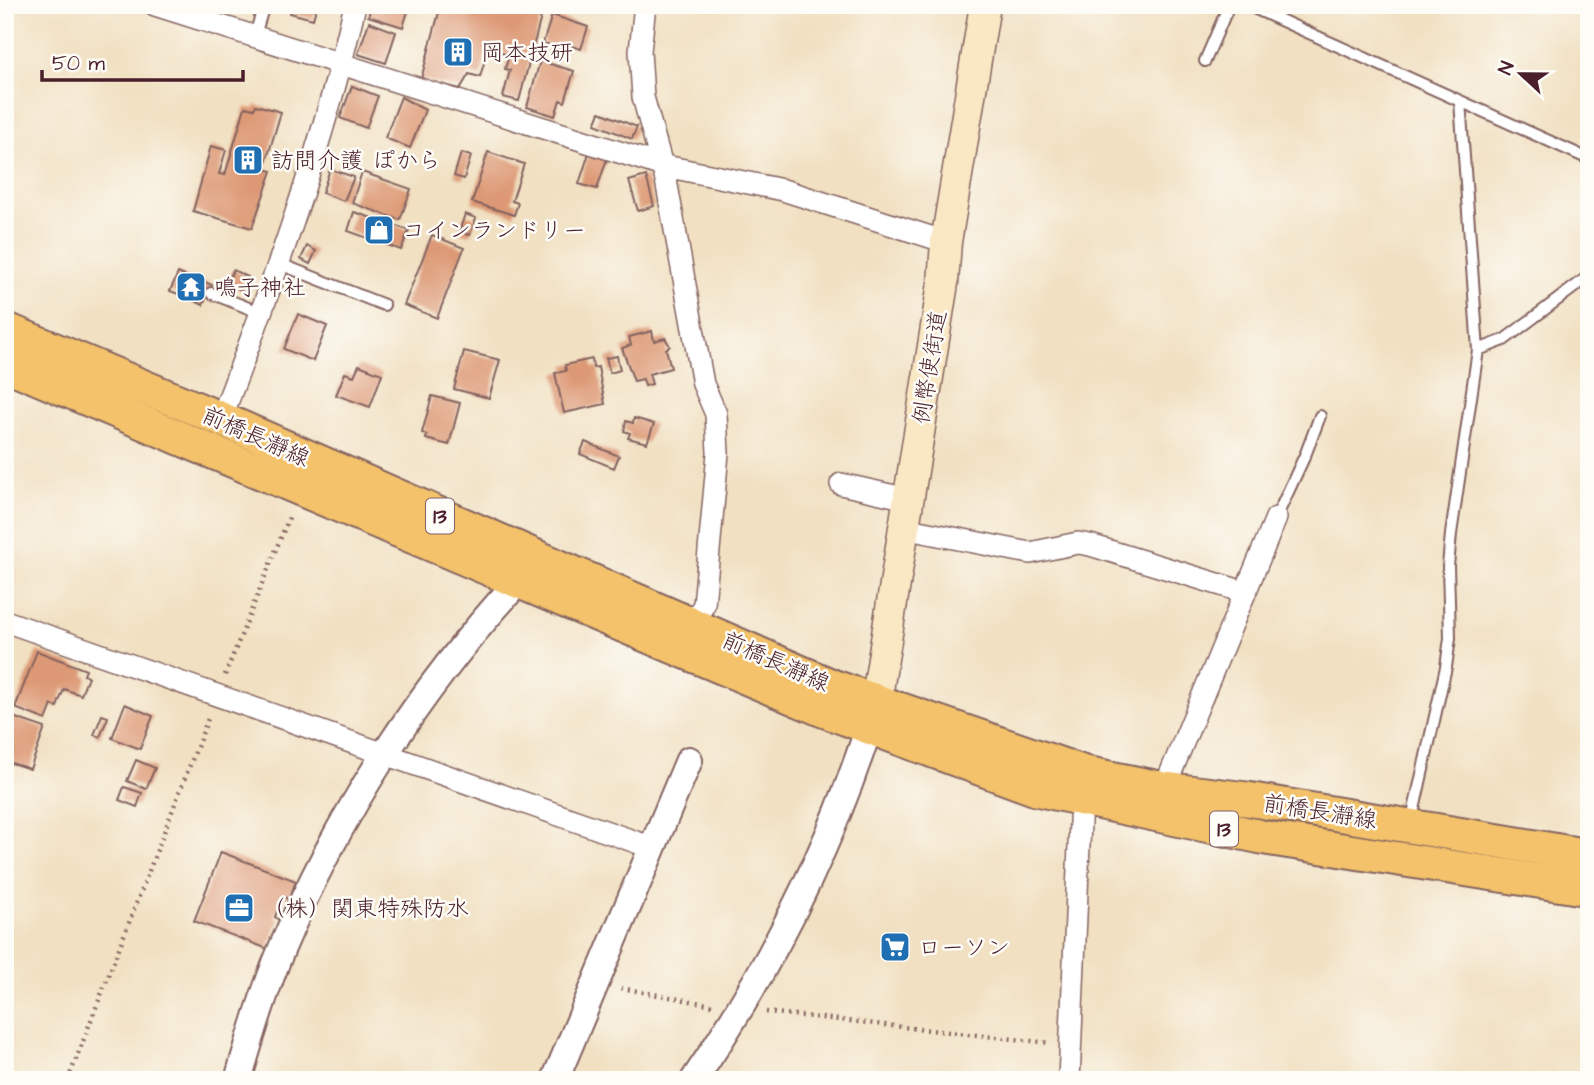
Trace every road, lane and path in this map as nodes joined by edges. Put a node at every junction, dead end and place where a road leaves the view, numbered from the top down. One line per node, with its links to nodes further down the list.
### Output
1 (155, 5): 8 (street)
2 (264, 5): 9 (lane)
3 (355, 5): 11 (street)
4 (645, 5): 14 (street)
5 (985, 5): 15 (main road, 例幣使街道)
6 (1229, 5): 10 (lane)
7 (1247, 5): 12 (lane)
8 (187, 10): 9 (street)
9 (255, 35): 11 (street)
10 (1205, 61)
11 (342, 62): 14 (street); 16 (street)
12 (1460, 101): 13 (lane); 22 (lane)
13 (1589, 159)
14 (660, 165): 15 (street); 33 (street)
15 (946, 242): 28 (main road, 例幣使街道)
16 (280, 264): 19 (lane); 20 (street)
17 (1589, 276): 22 (lane)
18 (211, 293): 20 (lane)
19 (384, 305)
20 (261, 313): 25 (street)
21 (5, 329): 25 (main road, 前橋長瀞線 / 13)
22 (1478, 350): 40 (lane)
23 (5, 363): 27 (main road, 前橋長瀞線 / 13)
24 (1320, 416): 29 (lane)
25 (221, 419): 33 (main road, 前橋長瀞線 / 13)
26 (841, 484): 28 (street)
27 (301, 488): 30 (main road, 前橋長瀞線 / 13); 34 (path)
28 (905, 514): 31 (street); 35 (main road, 例幣使街道)
29 (1276, 517): 31 (street)
30 (518, 582): 35 (main road, 前橋長瀞線 / 13); 36 (street)
31 (1244, 592): 38 (street)
32 (5, 621): 34 (street)
33 (692, 623): 35 (main road, 前橋長瀞線 / 13)
34 (218, 693): 36 (street); 47 (path)
35 (872, 715): 38 (main road, 前橋長瀞線 / 13); 39 (main road, 前橋長瀞線 / 13); 45 (street)
36 (385, 755): 41 (street); 48 (street)
37 (690, 760): 41 (street)
38 (1164, 789): 40 (main road, 前橋長瀞線 / 13)
39 (1081, 799): 43 (main road, 前橋長瀞線 / 13); 46 (street)
40 (1410, 826): 42 (main road, 前橋長瀞線 / 13)
41 (653, 848): 44 (street)
42 (1589, 856)
43 (1589, 889)
44 (596, 983): 45 (path); 49 (street)
45 (740, 1009): 46 (path); 50 (street)
46 (1070, 1045): 51 (street)
47 (68, 1080)
48 (238, 1080)
49 (555, 1080)
50 (694, 1080)
51 (1069, 1080)

